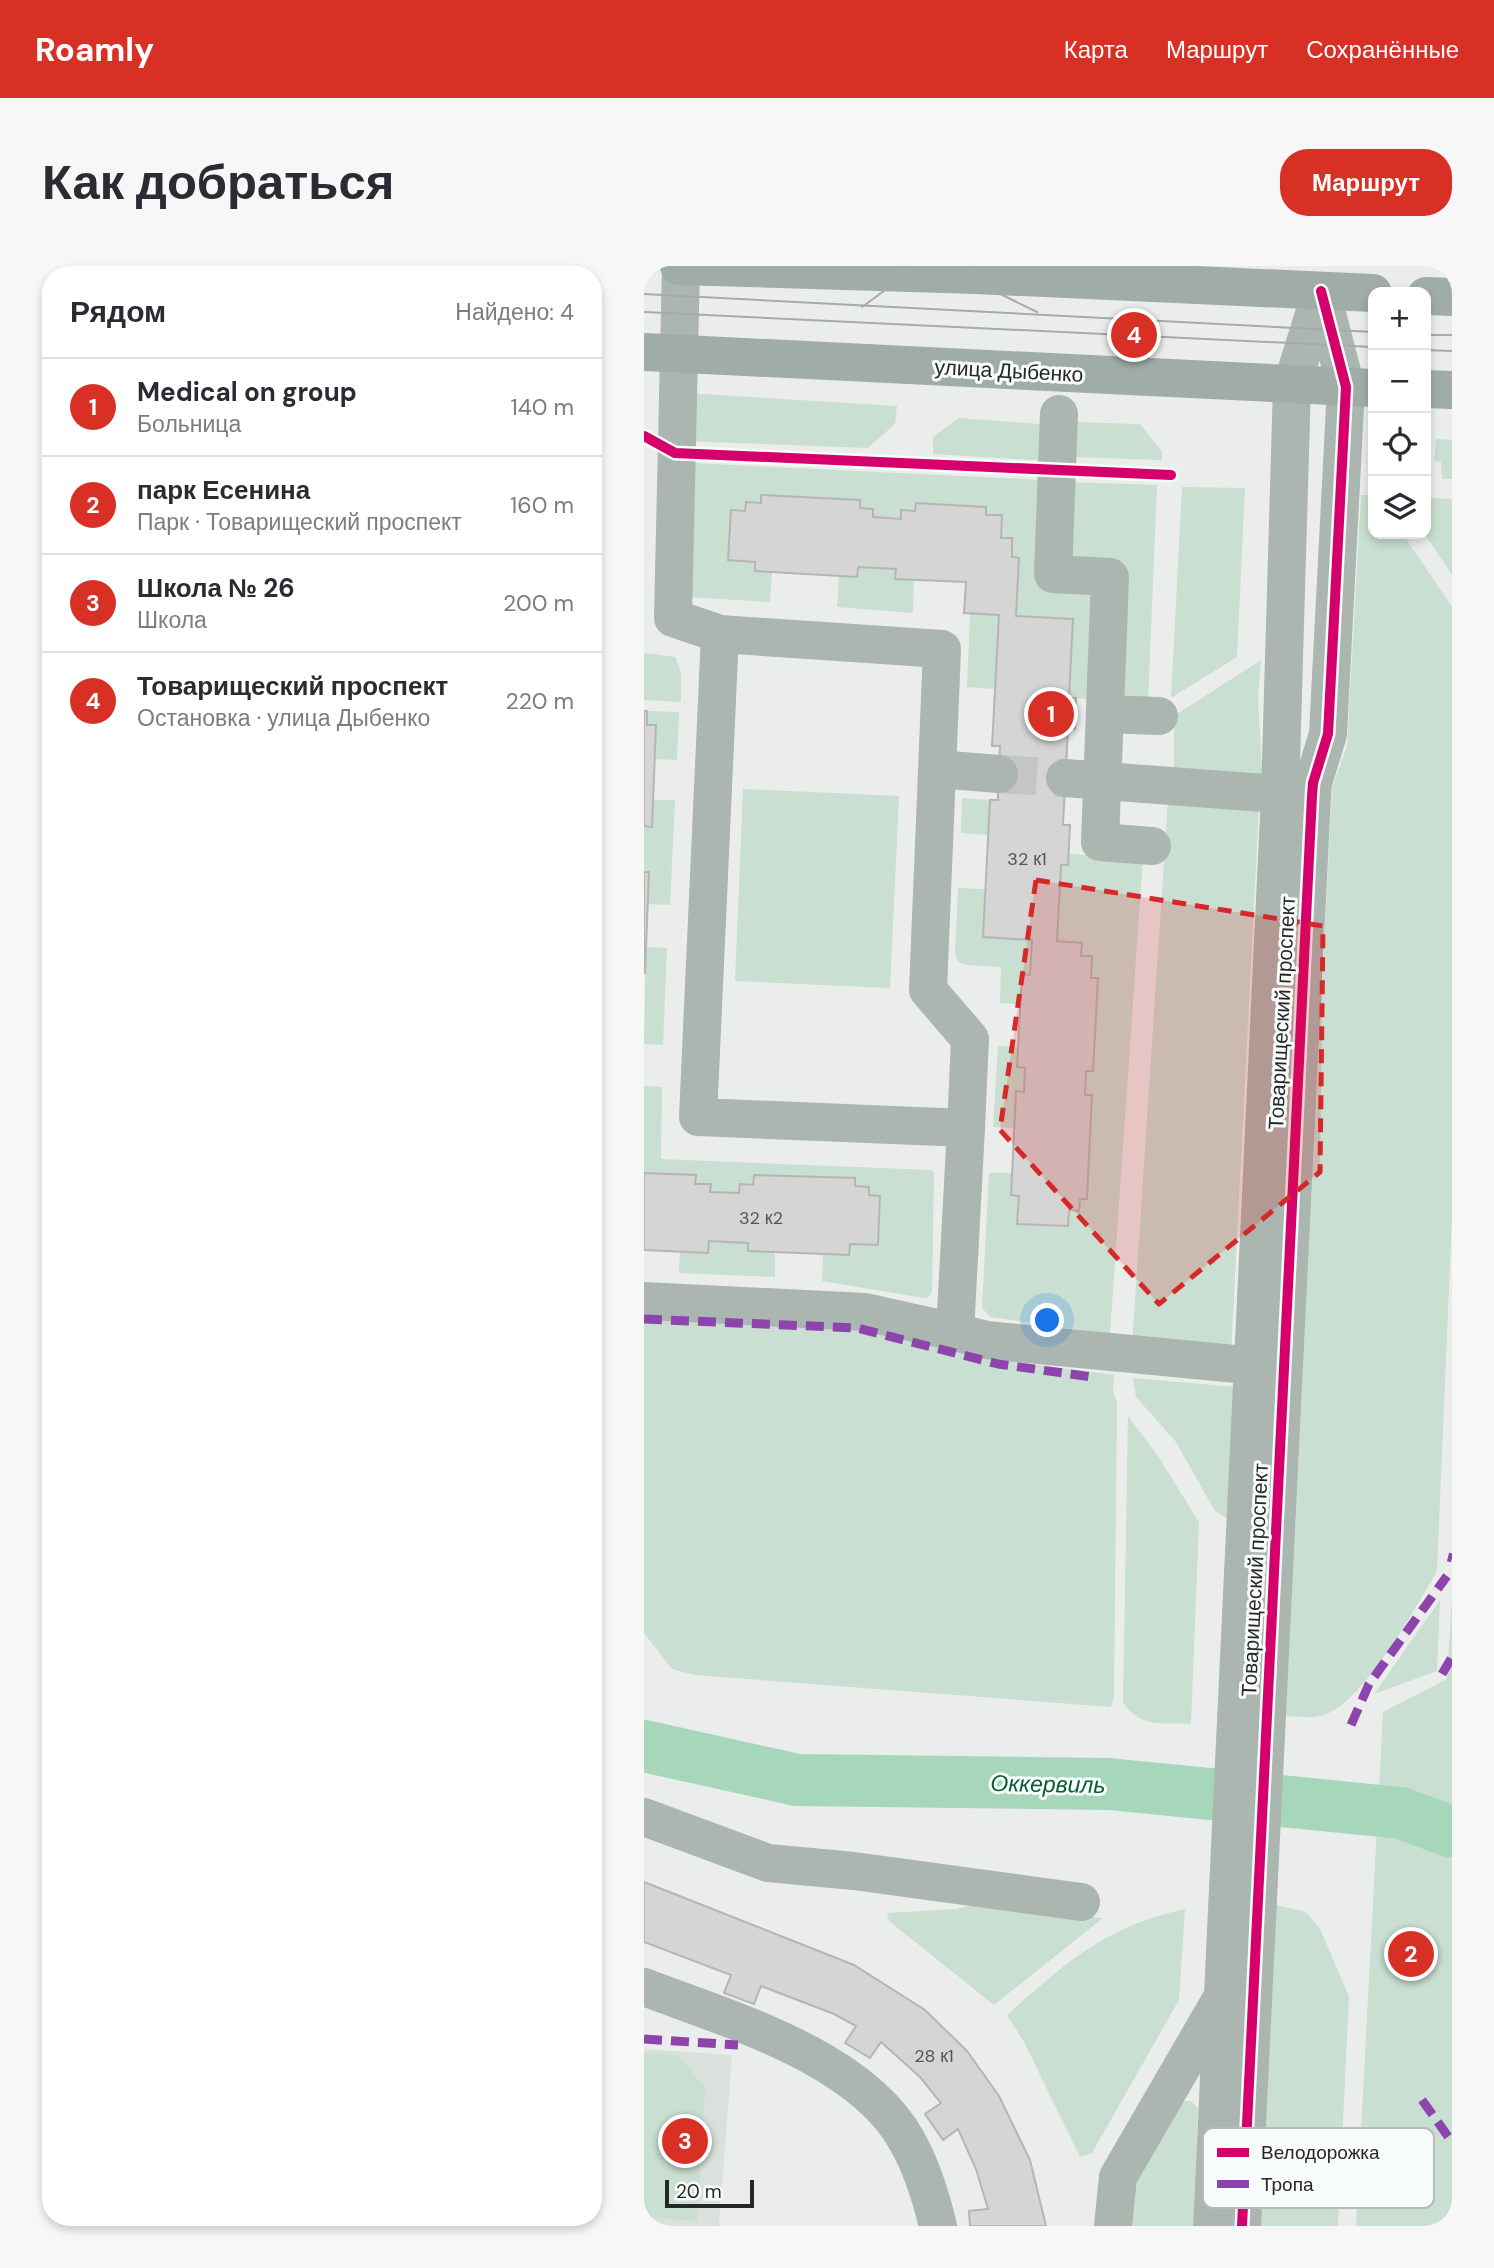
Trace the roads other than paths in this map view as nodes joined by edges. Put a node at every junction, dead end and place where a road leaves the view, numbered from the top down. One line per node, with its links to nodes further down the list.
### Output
1 (680, 266): 2 (main road); 7 (street)
2 (1020, 271): 3 (main road)
3 (1321, 291): 4 (main road); 8 (street, Товарищеский проспект); 9 (street, Товарищеский проспект)
4 (1368, 293)
5 (1431, 296): 6 (main road)
6 (1452, 297)
7 (661, 354): 8 (main road, улица Дыбенко); 13 (street)
8 (1292, 385): 9 (main road, улица Дыбенко); 21 (street, Товарищеский проспект)
9 (1359, 387): 21 (street, Товарищеский проспект)
10 (1431, 389): 11 (main road)
11 (1452, 390)
12 (1059, 414): 15 (street)
13 (659, 582): 14 (street)
14 (720, 634): 17 (street); 23 (street)
15 (1105, 714): 16 (street); 20 (street)
16 (1159, 716)
17 (937, 769): 18 (street); 23 (street)
18 (999, 774)
19 (1065, 778): 20 (street)
20 (1102, 781): 21 (street); 22 (street)
21 (1296, 795): 26 (street, Товарищеский проспект)
22 (1152, 846)
23 (966, 1128): 25 (street)
24 (644, 1301): 25 (street)
25 (955, 1332): 26 (street)
26 (1269, 1368): 28 (street, Товарищеский проспект)
27 (644, 1817): 29 (street)
28 (1243, 1876): 31 (street); 33 (street)
29 (1081, 1902)
30 (644, 1987): 36 (street)
31 (1222, 1998): 32 (street); 37 (street)
32 (1216, 2128)
33 (1242, 2128)
34 (1213, 2208): 38 (street)
35 (1242, 2208): 39 (street)
36 (938, 2226)
37 (1113, 2226)
38 (1212, 2226)
39 (1242, 2226)

